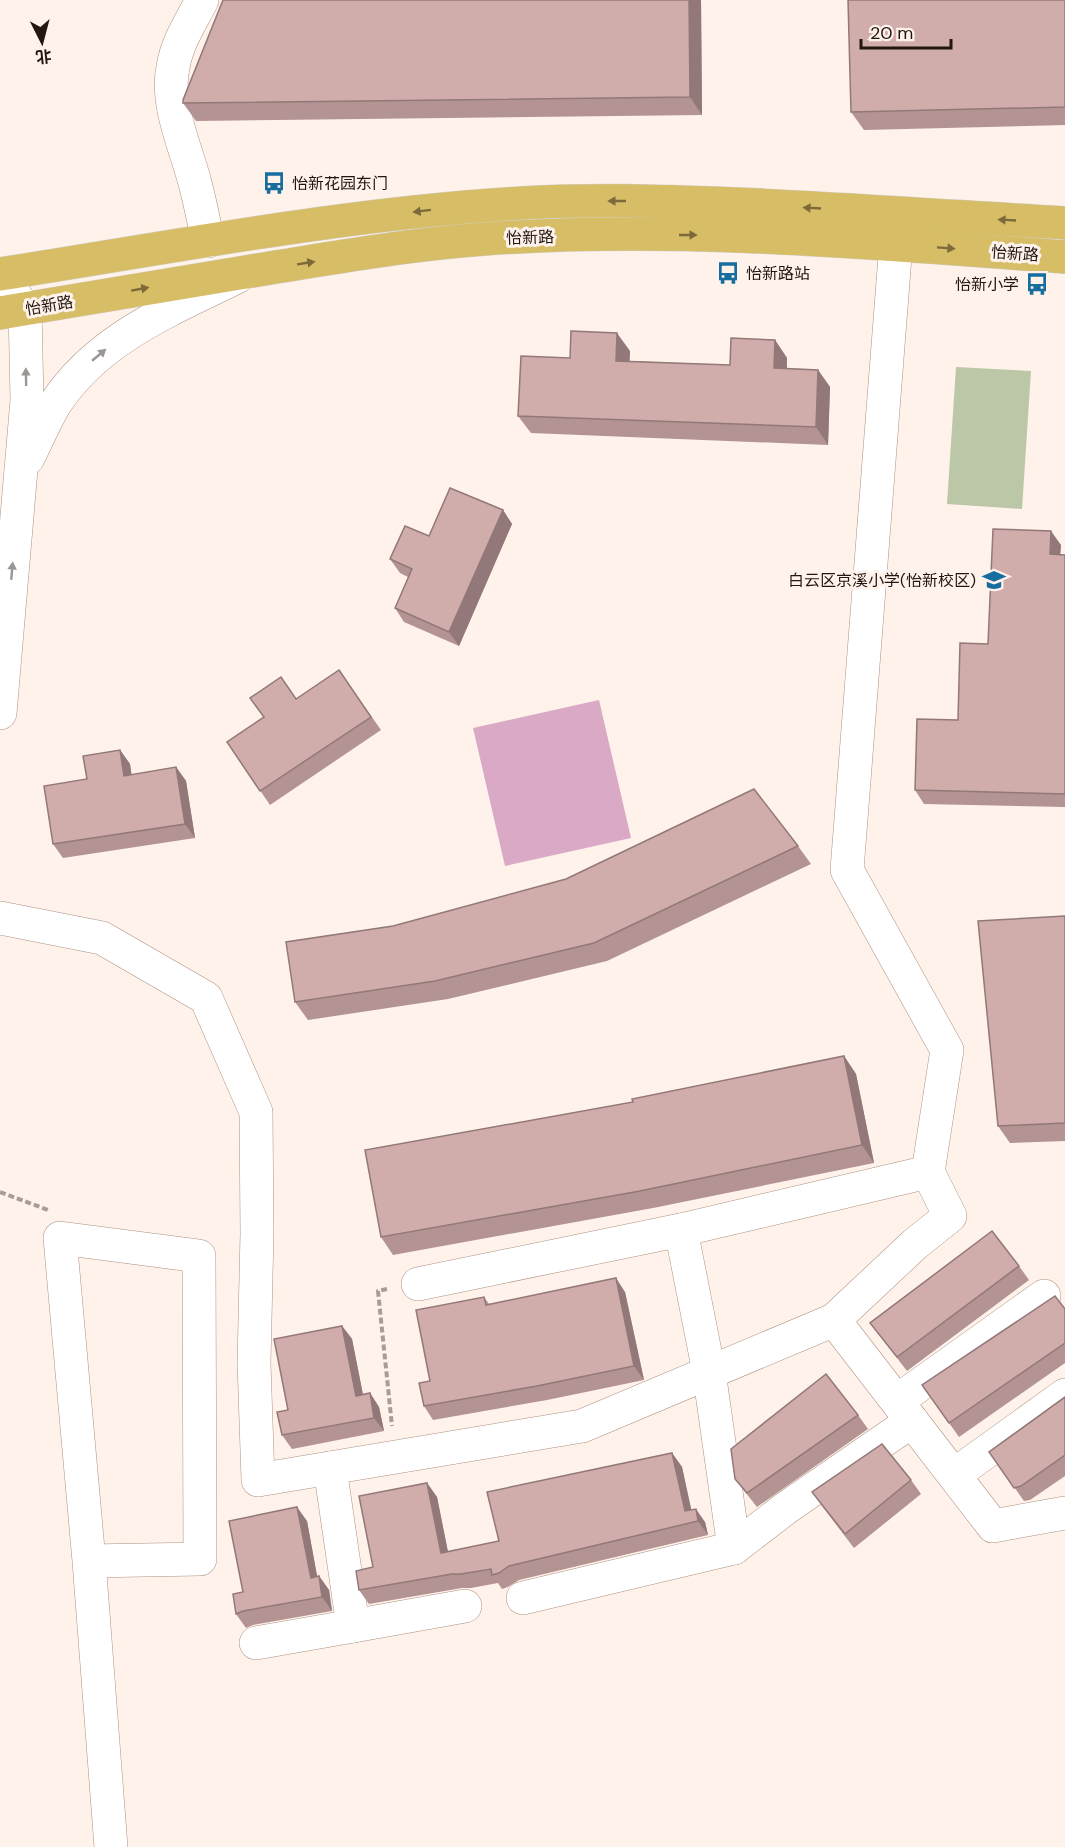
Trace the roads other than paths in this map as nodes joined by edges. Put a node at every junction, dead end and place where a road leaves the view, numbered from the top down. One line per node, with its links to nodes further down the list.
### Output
1 (202, 0): 4 (street)
2 (899, 213): 3 (main road, 怡新路, one-way to 2); 4 (main road, 怡新路, one-way to 4); 5 (street)
3 (1065, 223)
4 (208, 241): 8 (main road, 怡新路)
5 (896, 245): 6 (main road, 怡新路, one-way to 6); 7 (main road, 怡新路, one-way to 5); 13 (street)
6 (1065, 257)
7 (248, 272): 9 (main road, 怡新路, one-way to 7); 10 (street, one-way to 7)
8 (0, 275): 9 (street)
9 (12, 311): 10 (street, one-way to 9)
10 (21, 472): 11 (street, one-way to 10)
11 (0, 713)
12 (0, 918): 21 (street)
13 (928, 1172): 14 (street); 17 (street)
14 (681, 1230): 15 (street); 18 (street)
15 (418, 1284)
16 (1044, 1296): 20 (street)
17 (834, 1320): 18 (street); 20 (street)
18 (709, 1372): 21 (street); 24 (street)
19 (1065, 1395): 22 (street)
20 (905, 1411): 22 (street); 24 (street)
21 (330, 1468): 28 (street)
22 (954, 1475): 23 (street)
23 (1065, 1513)
24 (734, 1548): 26 (street)
25 (89, 1561): 25 (street); 30 (street)
26 (523, 1598)
27 (465, 1606): 28 (street)
28 (352, 1626): 29 (street)
29 (256, 1643)
30 (111, 1847)

